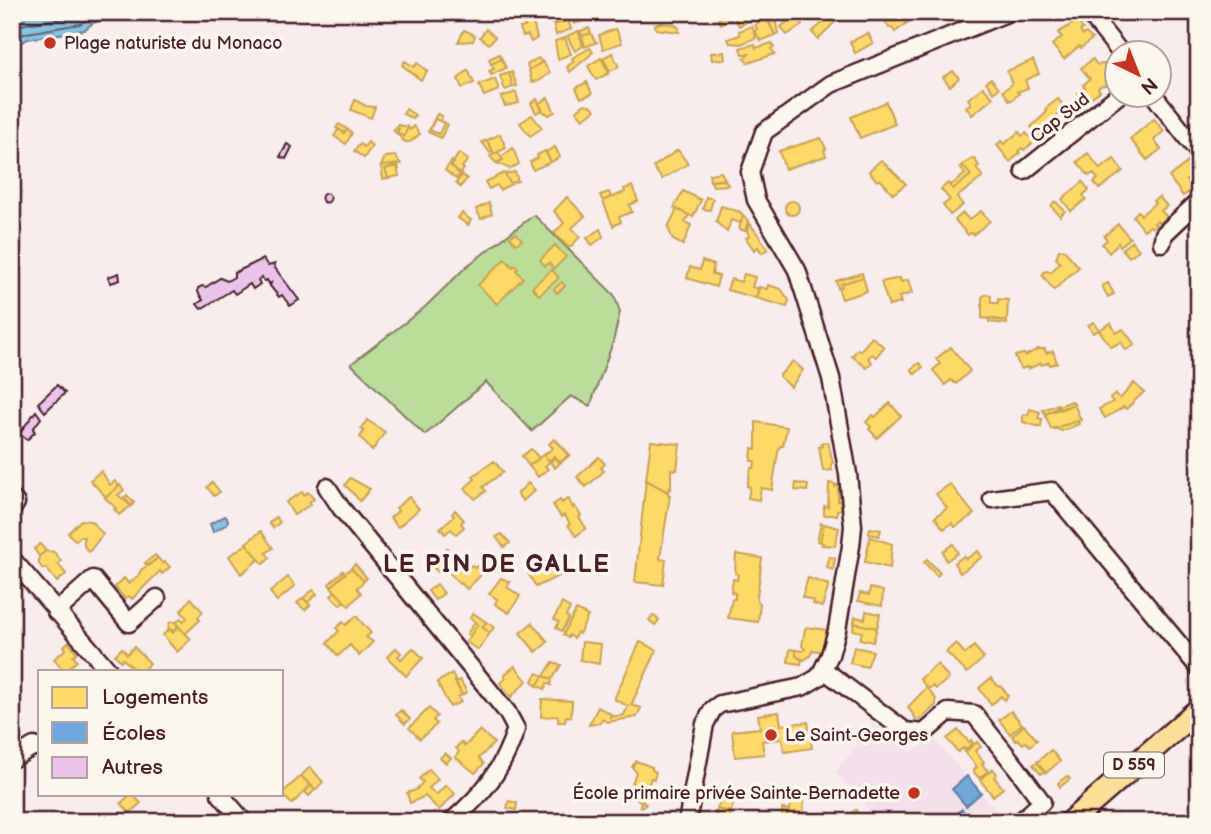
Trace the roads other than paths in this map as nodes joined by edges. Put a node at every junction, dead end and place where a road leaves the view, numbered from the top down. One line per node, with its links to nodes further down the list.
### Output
1 (1009, 12): 17 (street)
2 (1088, 12): 3 (street)
3 (1109, 38)
4 (1103, 108): 7 (street, Cap Sud)
5 (1164, 108): 6 (street)
6 (1199, 153)
7 (1024, 171)
8 (1199, 201): 9 (street)
9 (1162, 243)
10 (327, 487): 25 (street)
11 (992, 499): 15 (street)
12 (12, 559): 14 (street)
13 (157, 598): 14 (street)
14 (57, 612): 16 (street)
15 (1199, 668)
16 (107, 670)
17 (824, 670): 20 (street); 26 (street)
18 (960, 696): 20 (street)
19 (1199, 709): 28 (main road, D 559)
20 (961, 713): 27 (street)
21 (38, 747): 22 (street)
22 (12, 759)
23 (222, 796): 24 (street)
24 (244, 822)
25 (451, 822)
26 (687, 822)
27 (1020, 822)
28 (1070, 822)

